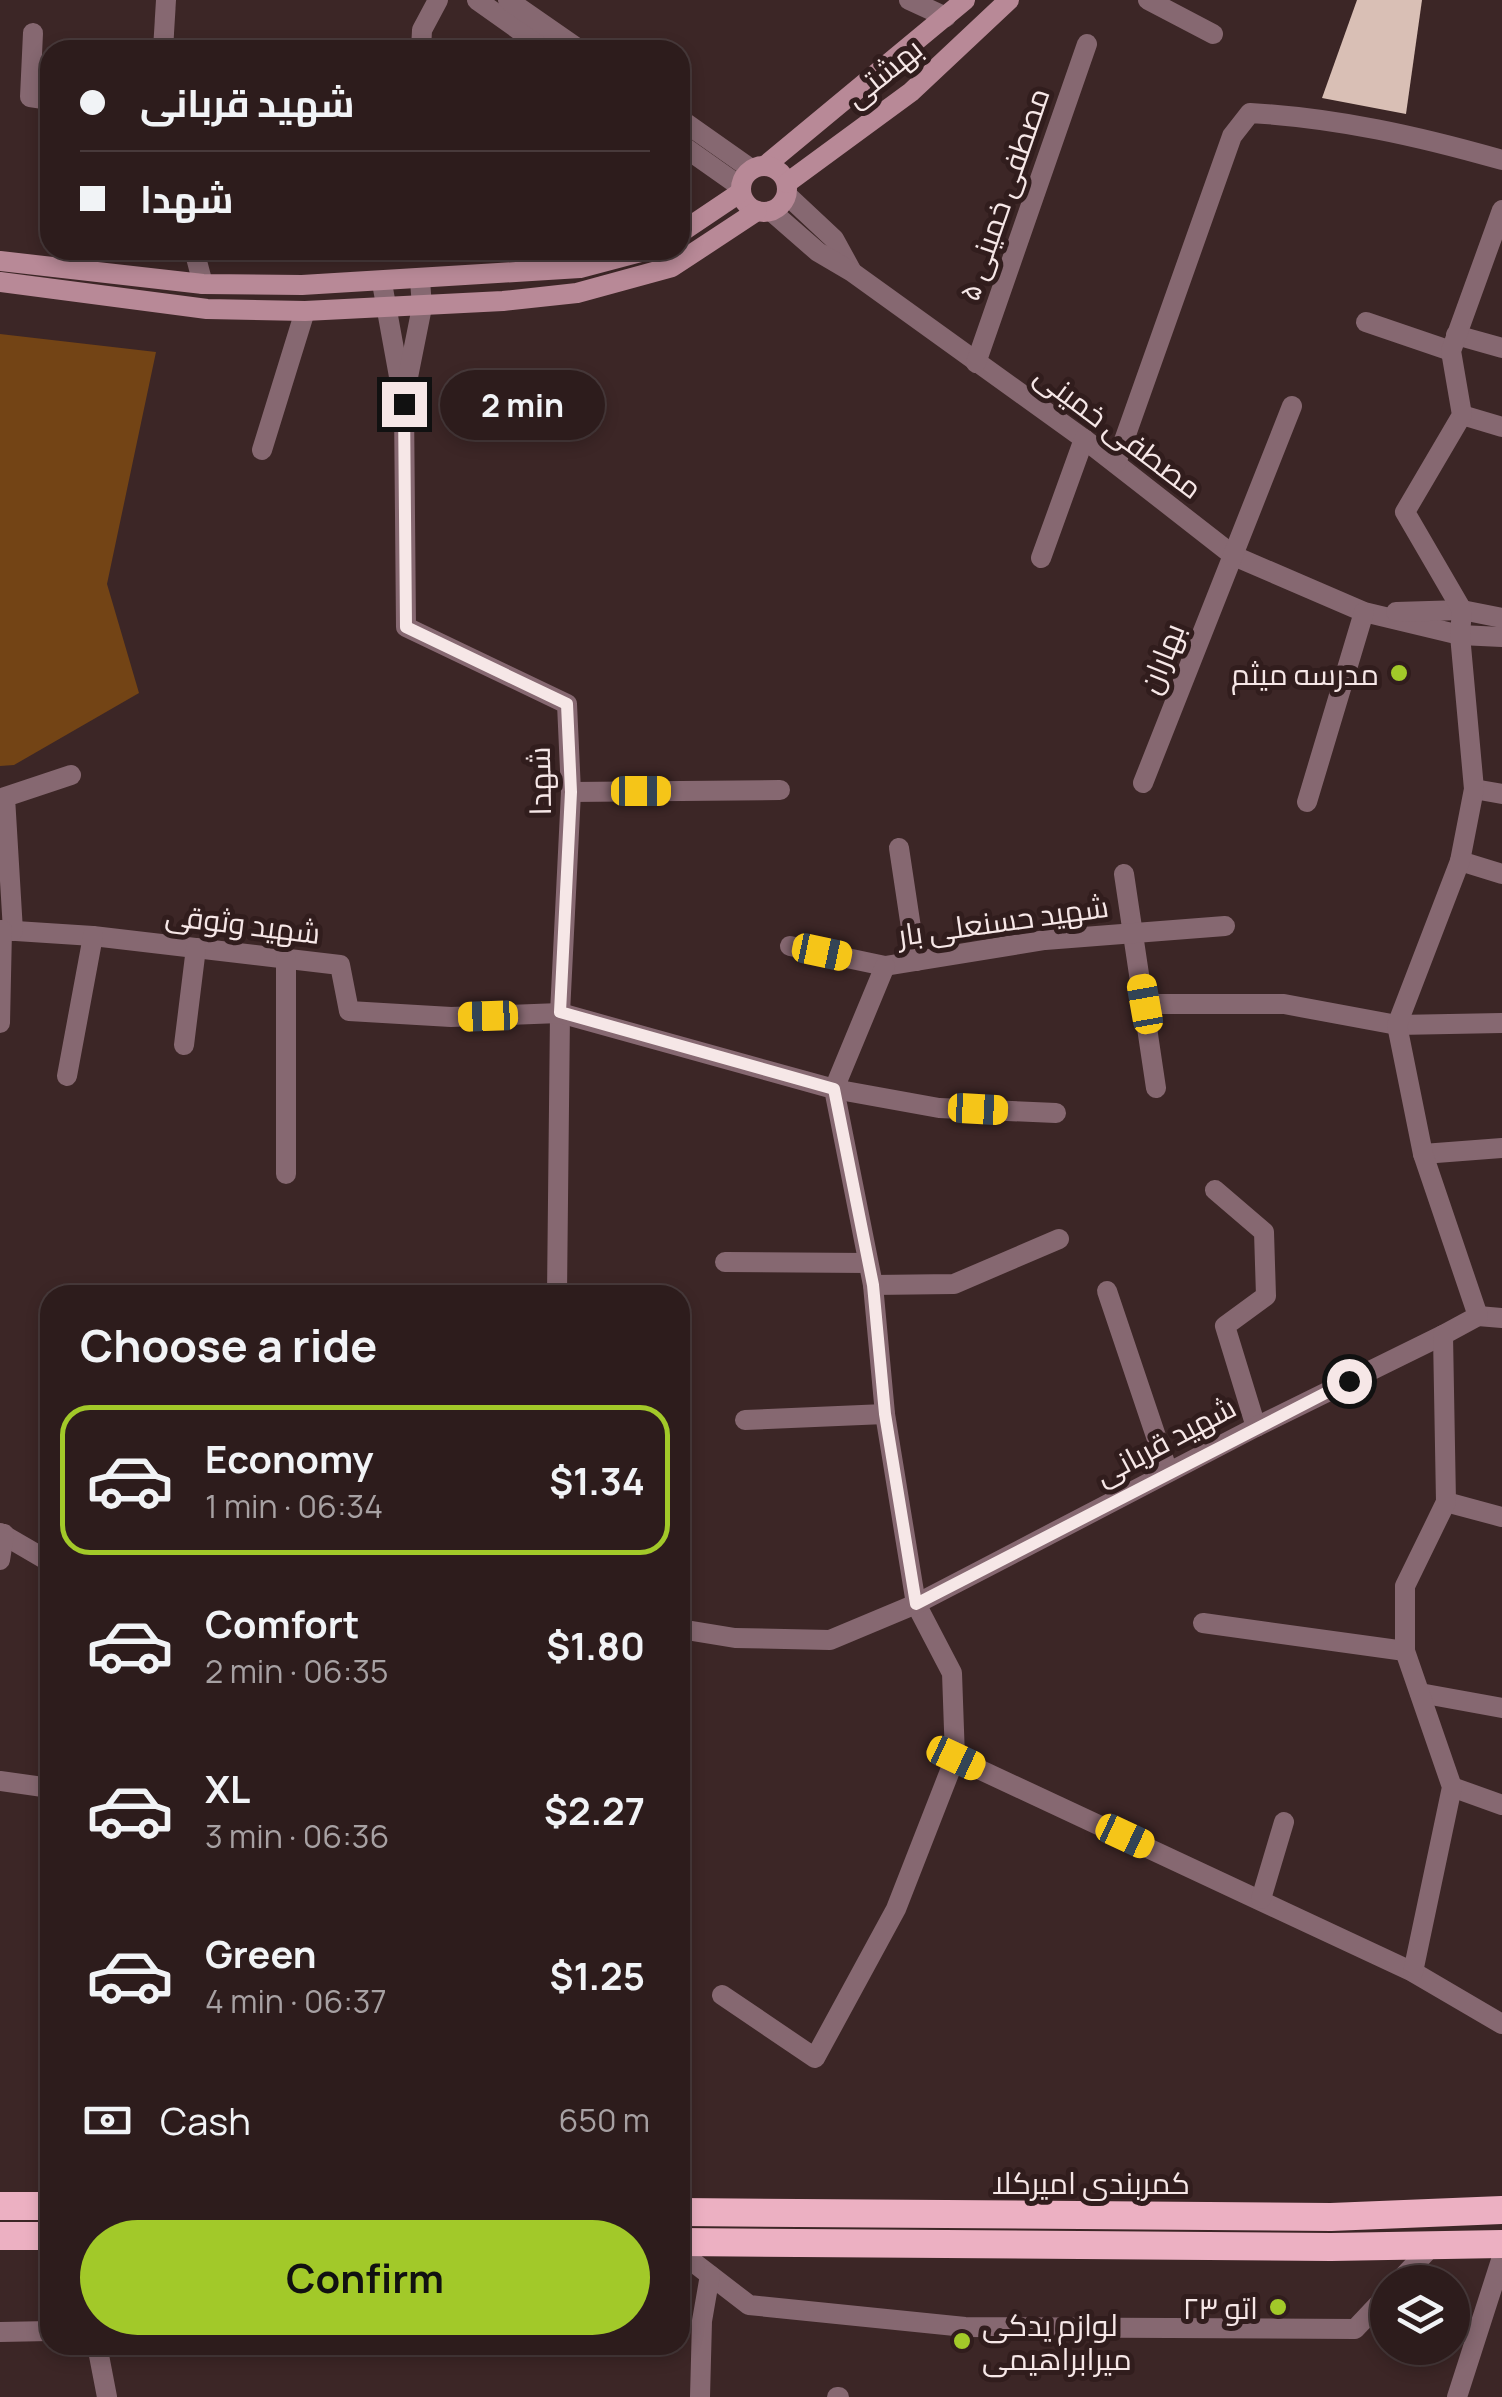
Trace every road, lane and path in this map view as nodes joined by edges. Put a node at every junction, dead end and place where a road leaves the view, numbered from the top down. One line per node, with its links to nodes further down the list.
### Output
1 (166, 0): 13 (street)
2 (438, 0): 14 (street)
3 (477, 0): 15 (street)
4 (508, 0): 16 (street)
5 (909, 0): 9 (street)
6 (966, 0): 9 (main road, بهشتی)
7 (1009, 0): 10 (main road, بهشتی)
8 (1148, 0): 12 (street)
9 (946, 17): 10 (main road); 22 (main road, بهشتی)
10 (978, 32): 23 (main road, بهشتی)
11 (34, 33): 18 (street)
12 (1213, 34)
13 (164, 40)
14 (422, 40)
15 (533, 40)
16 (566, 40)
17 (1087, 44): 44 (street, مصطفی خمینی ۵)
18 (40, 98)
19 (690, 128): 22 (street)
20 (690, 149): 22 (street)
21 (1502, 160): 51 (street)
22 (749, 178): 23 (main road); 25 (main road); 26 (main road, بهشتی)
23 (787, 189): 25 (main road, بهشتی); 32 (street, مصطفی خمینی)
24 (1502, 210): 42 (street)
25 (764, 211): 27 (main road, بهشتی); 32 (street, مصطفی خمینی)
26 (690, 225)
27 (690, 256)
28 (0, 260): 36 (main road)
29 (197, 260): 36 (street)
30 (610, 260): 33 (main road)
31 (684, 260): 37 (main road, بهشتی)
32 (852, 272): 44 (street, مصطفی خمینی)
33 (420, 280): 35 (main road); 37 (street)
34 (0, 282): 39 (main road, بهشتی)
35 (382, 282): 36 (main road); 38 (street, شهدا)
36 (203, 284): 39 (main road)
37 (422, 307): 38 (main road, بهشتی); 45 (street)
38 (384, 308): 40 (main road, بهشتی); 45 (street, شهدا)
39 (207, 309): 40 (main road, بهشتی)
40 (304, 311): 50 (street)
41 (1366, 322): 42 (street)
42 (1453, 343): 43 (street); 47 (street)
43 (1502, 348)
44 (976, 363): 49 (street, مصطفی خمینی)
45 (404, 404): 63 (street, شهدا)
46 (1292, 406): 52 (street, بهاران)
47 (1462, 415): 48 (street); 54 (street)
48 (1502, 426)
49 (1084, 438): 51 (street, مصطفی خمینی); 53 (street)
50 (262, 450)
51 (1116, 463): 52 (street, مصطفی خمینی)
52 (1234, 556): 55 (street, مصطفی خمینی); 60 (street, بهاران)
53 (1042, 558)
54 (1462, 610): 55 (street, مصطفی خمینی); 56 (street, مصطفی خمینی); 57 (street)
55 (1364, 612): 57 (street, مصطفی خمینی); 65 (street)
56 (1502, 618)
57 (1460, 635): 58 (street, مصطفی خمینی); 61 (street)
58 (1502, 637)
59 (70, 775): 71 (street)
60 (1143, 783)
61 (1474, 788): 64 (street); 67 (street)
62 (780, 790): 63 (street)
63 (571, 792): 80 (street, شهدا)
64 (1502, 794)
65 (1307, 802)
66 (898, 848): 77 (street)
67 (1460, 862): 69 (street); 83 (street)
68 (1124, 874): 72 (street)
69 (1502, 874)
70 (1225, 926): 72 (street, شهید حسنعلی بار)
71 (5, 930): 73 (street, شهید وثوقی); 81 (street)
72 (1133, 933): 77 (street, شهید حسنعلی بار); 79 (street)
73 (93, 936): 75 (street, شهید وثوقی); 85 (street)
74 (790, 946): 78 (street, شهید حسنعلی بار)
75 (196, 948): 76 (street, شهید وثوقی); 84 (street)
76 (286, 959): 80 (street, شهید وثوقی); 91 (street)
77 (916, 961): 78 (street, شهید حسنعلی بار)
78 (885, 966): 87 (street)
79 (1145, 1004): 83 (street); 86 (street)
80 (560, 1012): 87 (street); 96 (street, شهدا)
81 (0, 1023)
82 (1502, 1023): 83 (street)
83 (1397, 1026): 90 (street)
84 (184, 1045)
85 (67, 1076)
86 (1156, 1088)
87 (834, 1089): 88 (street); 95 (street)
88 (1056, 1113)
89 (1502, 1148): 90 (street)
90 (1423, 1154): 99 (street)
91 (286, 1174)
92 (1214, 1190): 104 (street)
93 (1060, 1239): 97 (street)
94 (724, 1262): 95 (street)
95 (868, 1263): 97 (street)
96 (557, 1285)
97 (873, 1285): 102 (street)
98 (1107, 1291): 105 (street)
99 (1478, 1316): 100 (street); 101 (street, شهید قربانی)
100 (1502, 1318)
101 (1443, 1335): 104 (street, شهید قربانی); 106 (street)
102 (885, 1414): 103 (street); 111 (street)
103 (745, 1420)
104 (1256, 1426): 105 (street, شهید قربانی)
105 (1168, 1472): 111 (street, شهید قربانی)
106 (1446, 1502): 107 (street); 114 (street)
107 (1502, 1517)
108 (2, 1533): 109 (street); 110 (street)
109 (40, 1556)
110 (0, 1560)
111 (916, 1604): 113 (street, شهید قربانی); 117 (street)
112 (1203, 1623): 114 (street)
113 (690, 1634)
114 (1405, 1650): 115 (street)
115 (1420, 1693): 116 (street); 120 (street)
116 (1502, 1708)
117 (956, 1758): 123 (street); 125 (street)
118 (0, 1781): 119 (street)
119 (40, 1787)
120 (1452, 1787): 121 (street); 124 (street)
121 (1502, 1805)
122 (1284, 1822): 123 (street)
123 (1261, 1899): 124 (street)
124 (1413, 1972): 126 (street)
125 (722, 1995)
126 (1502, 2024)
127 (0, 2206): 128 (highway)
128 (40, 2206)
129 (1502, 2210): 130 (highway, کمربندی امیرکلا)
130 (690, 2212)
131 (0, 2236): 132 (highway)
132 (40, 2236)
133 (690, 2242): 135 (highway, کمربندی امیرکلا)
134 (1502, 2244): 135 (highway, کمربندی امیرکلا)
135 (1430, 2247): 138 (street)
136 (1502, 2257): 146 (street)
137 (690, 2260): 139 (street)
138 (1414, 2265)
139 (710, 2275): 140 (street); 145 (street)
140 (1370, 2313)
141 (40, 2331): 142 (street)
142 (0, 2332)
143 (98, 2355): 144 (street)
144 (107, 2397)
145 (700, 2397)
146 (1457, 2397)

